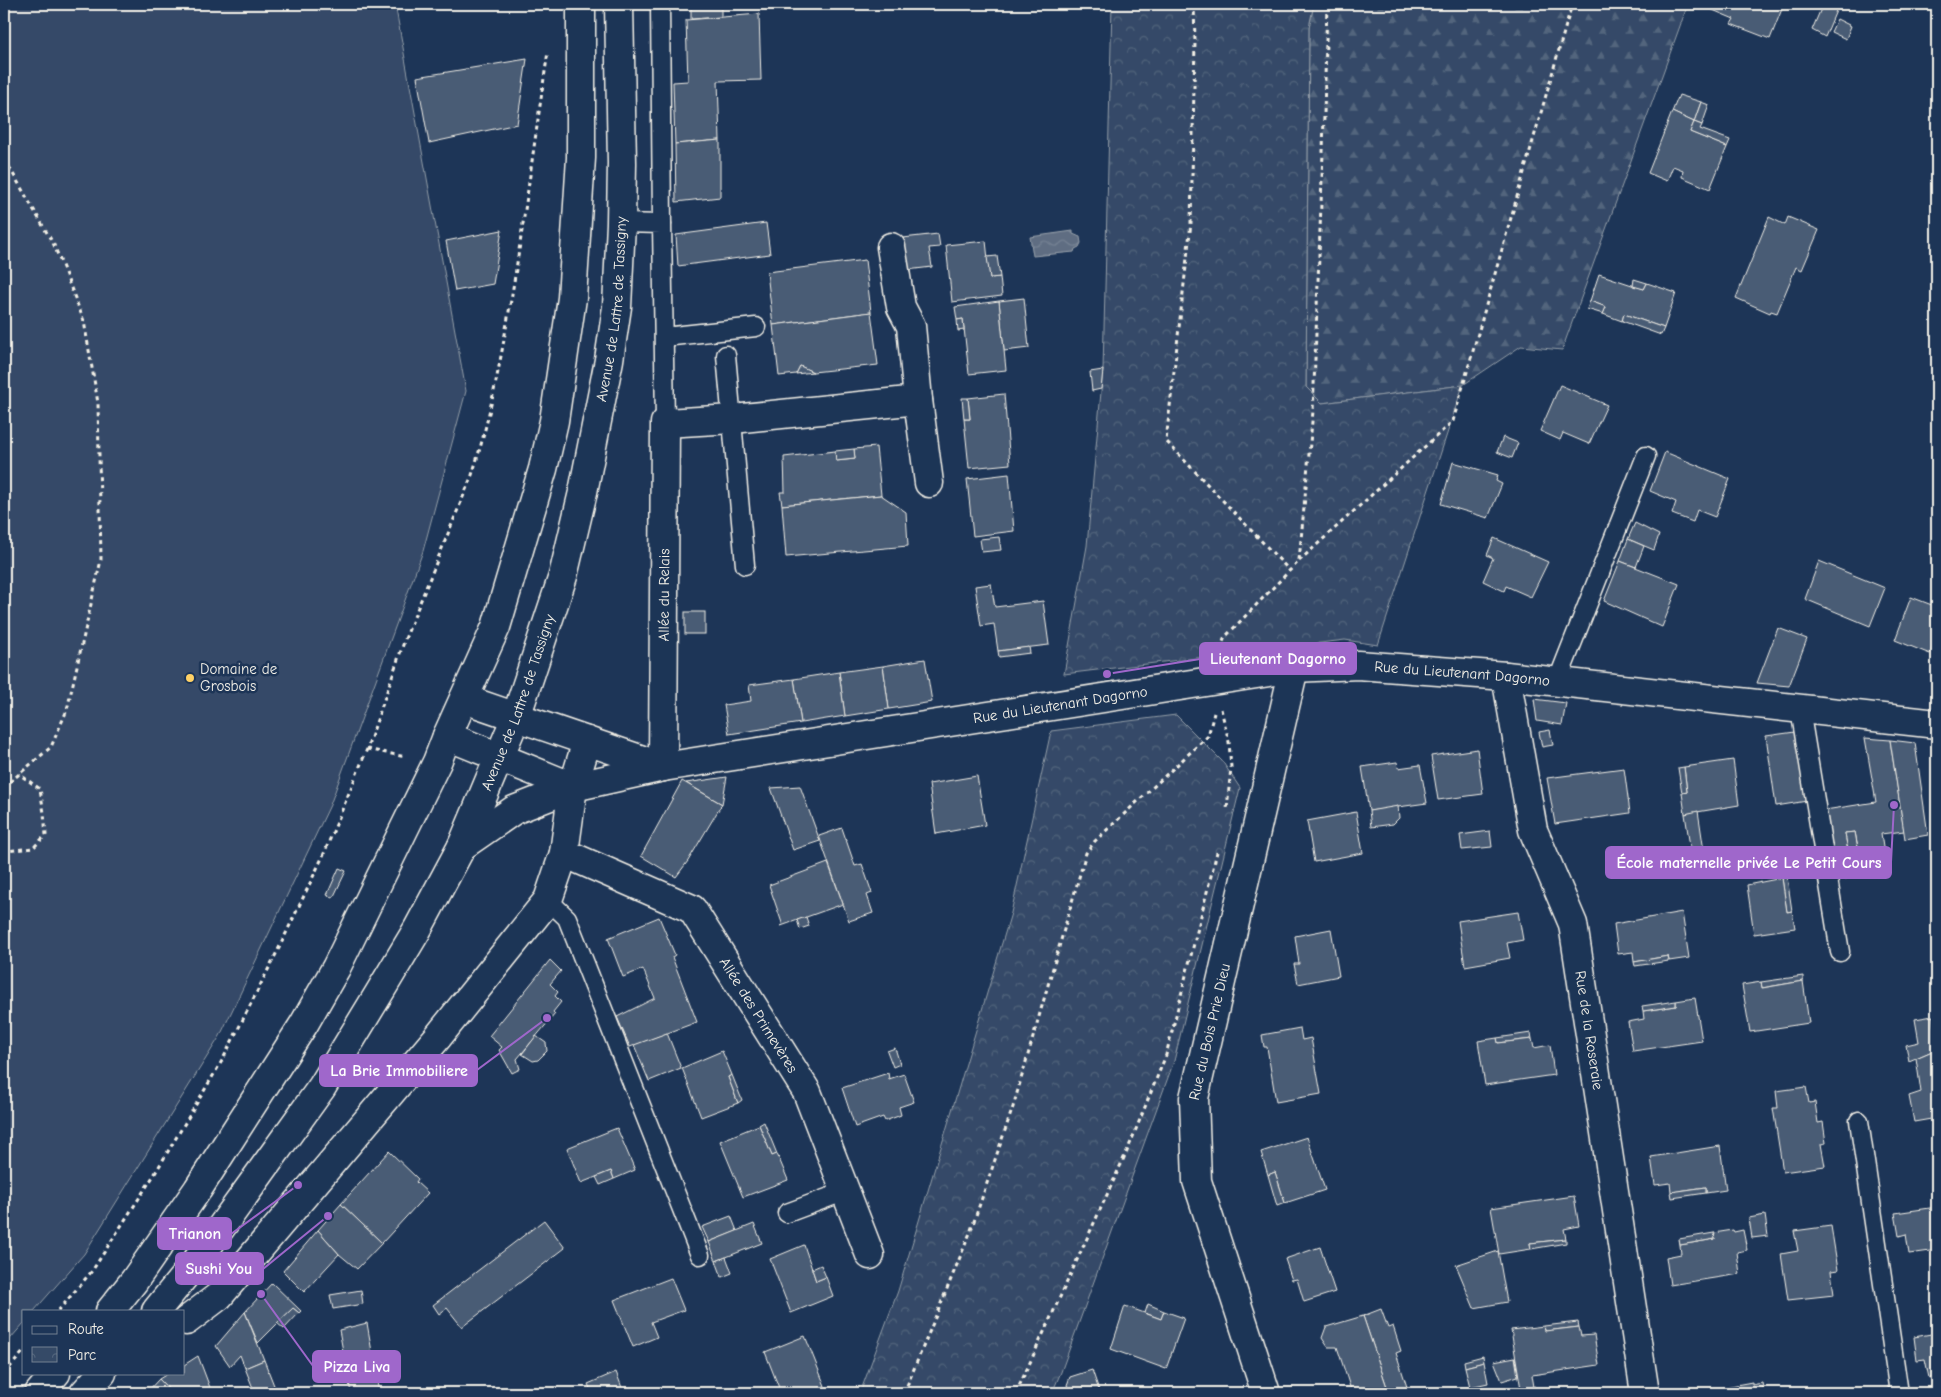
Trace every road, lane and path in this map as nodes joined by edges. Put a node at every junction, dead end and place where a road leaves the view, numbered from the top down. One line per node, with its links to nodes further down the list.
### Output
1 (581, 4): 27 (street)
2 (619, 4): 9 (street, Avenue de Lattre de Tassigny)
3 (660, 4): 10 (lane, Allée du Relais)
4 (1194, 4): 22 (path)
5 (1327, 4): 20 (path)
6 (1572, 4): 20 (path)
7 (549, 44): 50 (path)
8 (4, 161): 35 (path)
9 (621, 222): 10 (lane); 29 (street, Avenue de Lattre de Tassigny)
10 (662, 224): 13 (lane, Allée du Relais)
11 (891, 247): 15 (street)
12 (756, 327): 13 (lane)
13 (664, 338): 17 (lane, Allée du Relais)
14 (726, 355): 16 (lane)
15 (918, 400): 16 (street); 19 (street)
16 (733, 419): 17 (street); 21 (lane)
17 (665, 423): 34 (street, Allée du Relais)
18 (1646, 456): 26 (lane)
19 (929, 483)
20 (1299, 561): 22 (path)
21 (745, 565)
22 (1290, 571): 23 (path)
23 (1218, 653)
24 (1294, 668): 25 (street, Rue du Lieutenant Dagorno); 34 (street, Rue du Lieutenant Dagorno); 60 (street, Rue du Bois Prie Dieu)
25 (1506, 676): 26 (street, Rue du Lieutenant Dagorno); 61 (street, Rue de la Roseraie)
26 (1556, 682): 28 (street, Rue du Lieutenant Dagorno)
27 (464, 698): 29 (street); 31 (street)
28 (1800, 709): 30 (street, Rue du Lieutenant Dagorno); 44 (lane)
29 (516, 717): 32 (street); 33 (street, Avenue de Lattre de Tassigny)
30 (1937, 724)
31 (447, 736): 33 (street); 51 (street)
32 (587, 741): 34 (street); 37 (street)
33 (499, 757): 37 (street); 39 (street, Avenue de Lattre de Tassigny)
34 (663, 767): 37 (street, Rue du Lieutenant Dagorno)
35 (19, 774): 36 (path); 40 (path)
36 (4, 787)
37 (573, 787): 39 (street, Rue du Lieutenant Dagorno); 42 (street)
38 (1227, 812): 58 (path)
39 (462, 846): 52 (street, Avenue de Lattre de Tassigny)
40 (4, 849)
41 (1217, 850): 59 (path)
42 (564, 853): 43 (street); 46 (street, Allée des Primevères)
43 (548, 900): 48 (lane); 53 (street)
44 (1840, 952)
45 (1859, 1121): 62 (lane)
46 (846, 1191): 47 (lane); 49 (street, Allée des Primevères)
47 (787, 1213)
48 (700, 1255)
49 (870, 1255)
50 (59, 1310)
51 (111, 1310)
52 (157, 1310)
53 (186, 1321)
54 (22, 1353): 55 (path)
55 (4, 1374)
56 (55, 1374): 57 (street)
57 (39, 1393)
58 (904, 1393)
59 (1016, 1393)
60 (1266, 1393)
61 (1645, 1393)
62 (1899, 1393)

